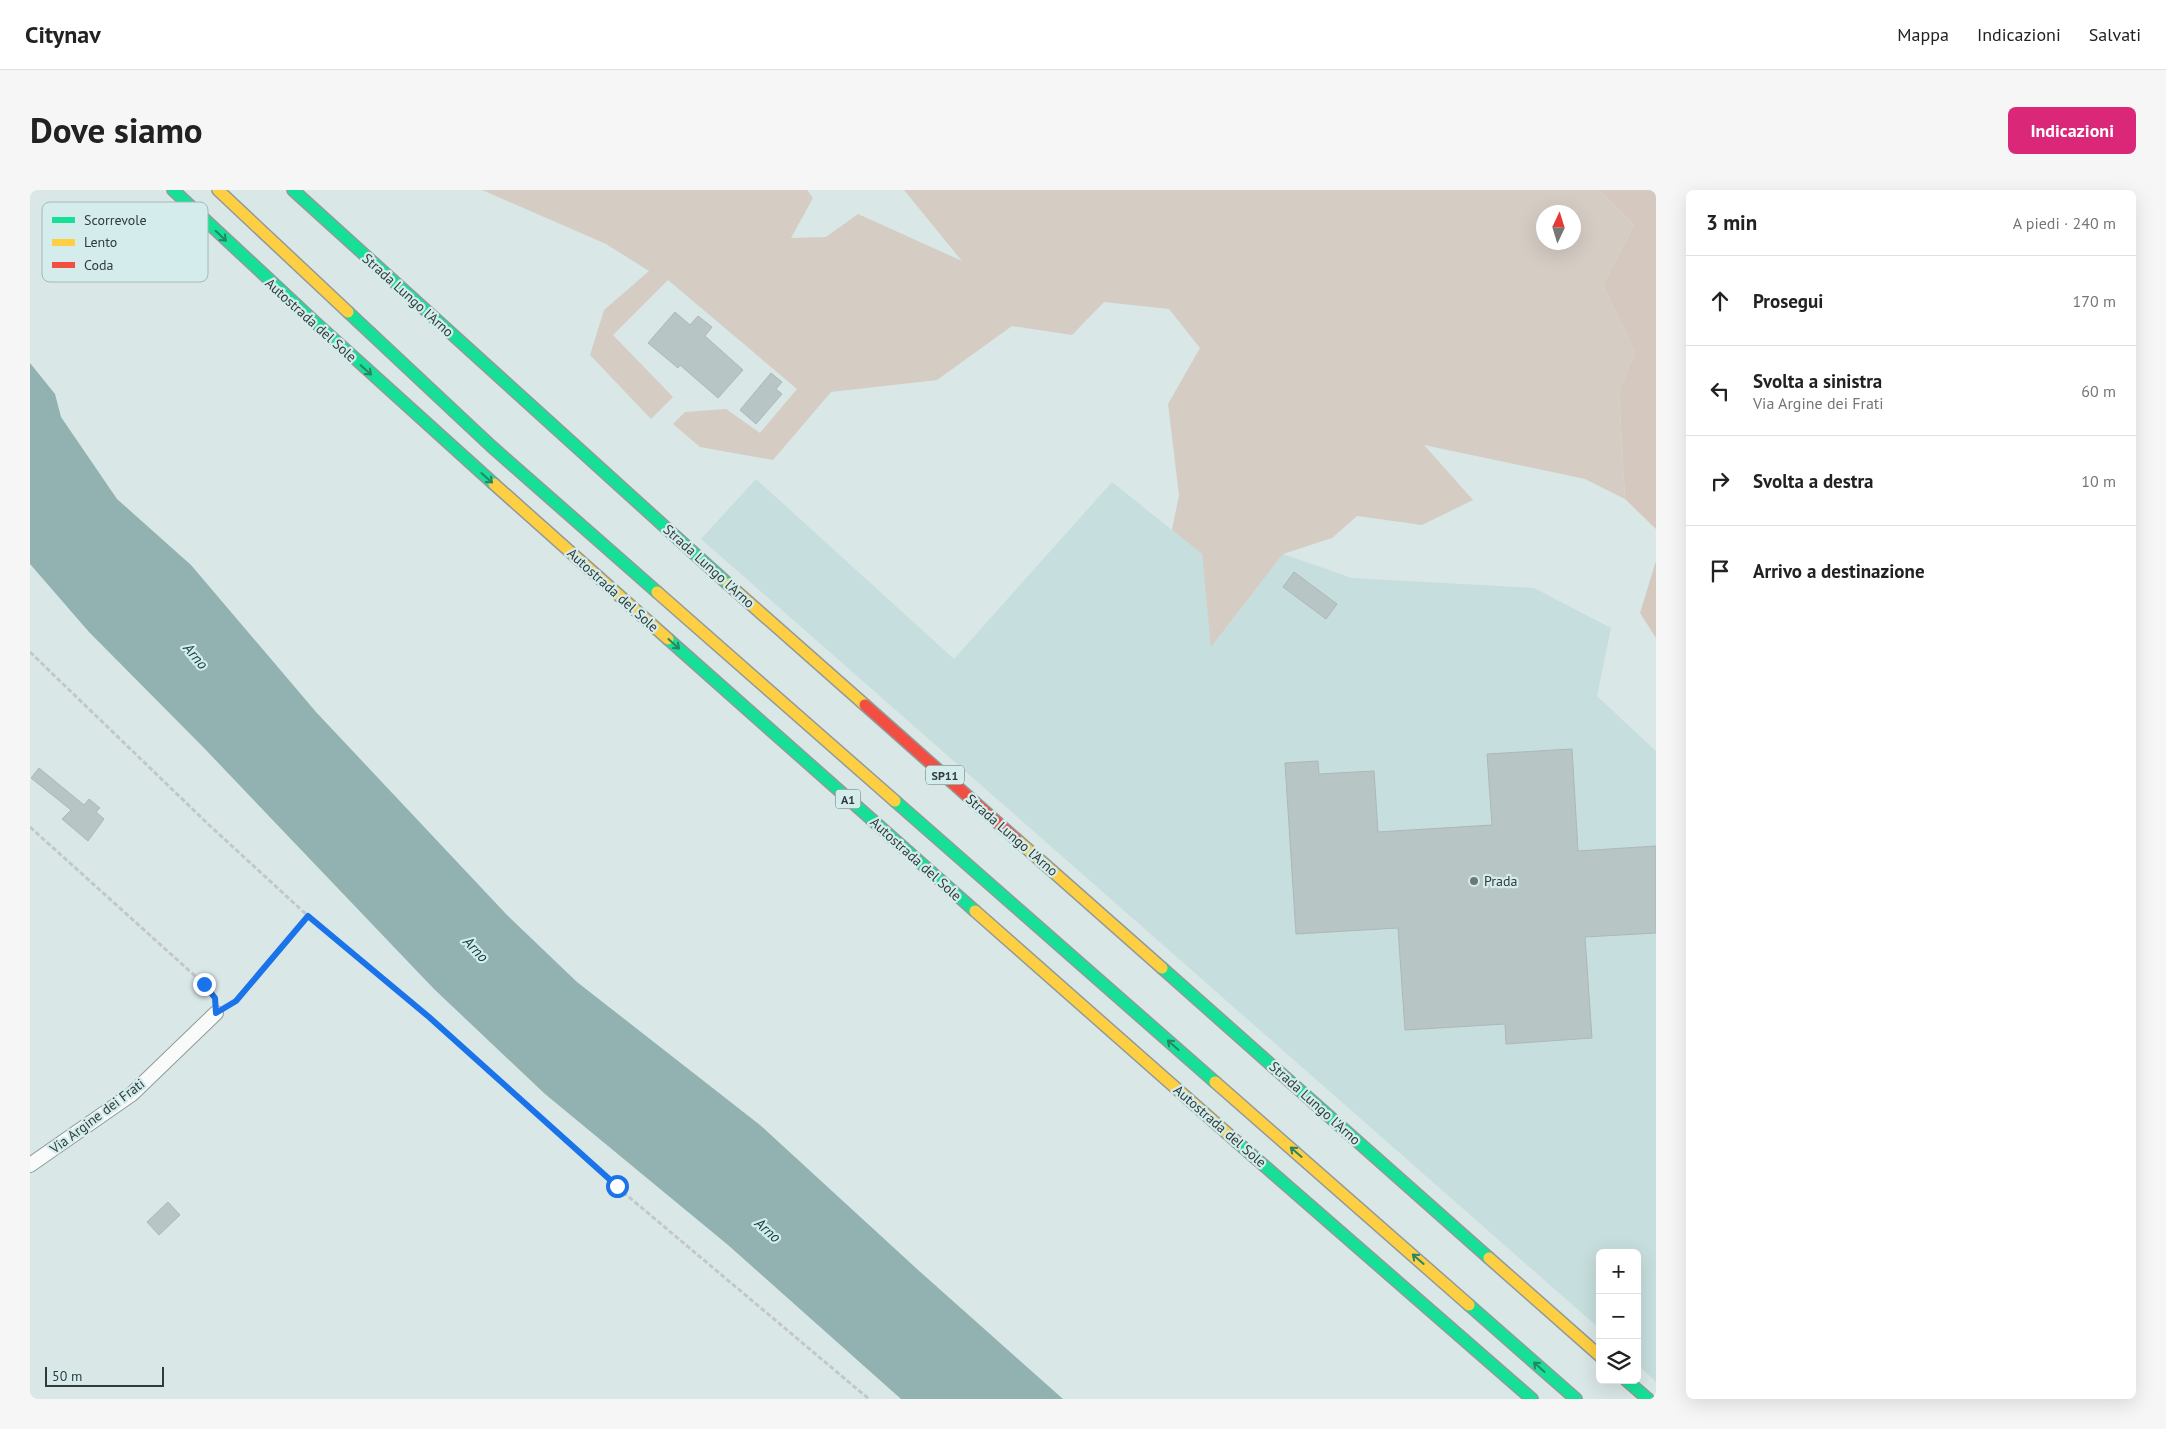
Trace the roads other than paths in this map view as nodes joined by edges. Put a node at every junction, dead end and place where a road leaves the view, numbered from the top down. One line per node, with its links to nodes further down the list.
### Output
1 (173, 190): 4 (main road, Autostrada del Sole / A1, one-way to 4)
2 (218, 190): 11 (main road, Autostrada del Sole / A1, one-way to 2)
3 (293, 190): 8 (main road, Strada Lungo l'Arno / SP11)
4 (186, 202)
5 (208, 223): 10 (main road, Autostrada del Sole / A1, one-way to 10)
6 (216, 1013): 7 (street, Via Argine dei Frati)
7 (30, 1165)
8 (1596, 1352)
9 (1631, 1384): 12 (main road)
10 (1532, 1399)
11 (1576, 1399)
12 (1648, 1399)

